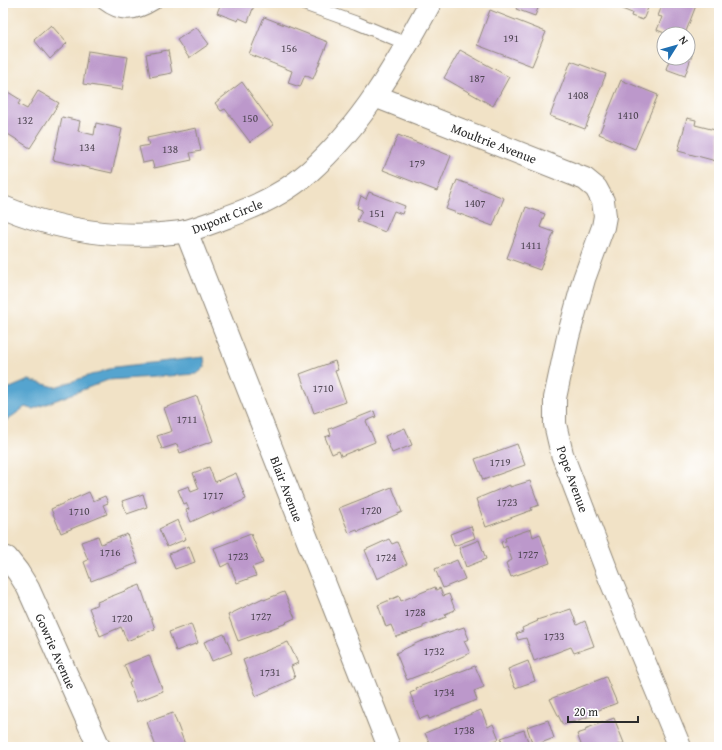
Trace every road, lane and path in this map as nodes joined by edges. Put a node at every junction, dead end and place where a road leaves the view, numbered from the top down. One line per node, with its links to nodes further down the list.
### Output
1 (102, 3): 2 (lane)
2 (155, 3)
3 (301, 3): 5 (lane)
4 (430, 3): 5 (street, Dupont Circle)
5 (407, 44): 6 (street, Dupont Circle)
6 (375, 96): 7 (street, Moultrie Avenue); 9 (street, Dupont Circle)
7 (603, 201): 13 (street, Pope Avenue)
8 (3, 207): 9 (street, Dupont Circle)
9 (186, 231): 12 (street, Blair Avenue)
10 (7, 558): 11 (street, Gowrie Avenue)
11 (99, 747)
12 (389, 747)
13 (680, 747)

